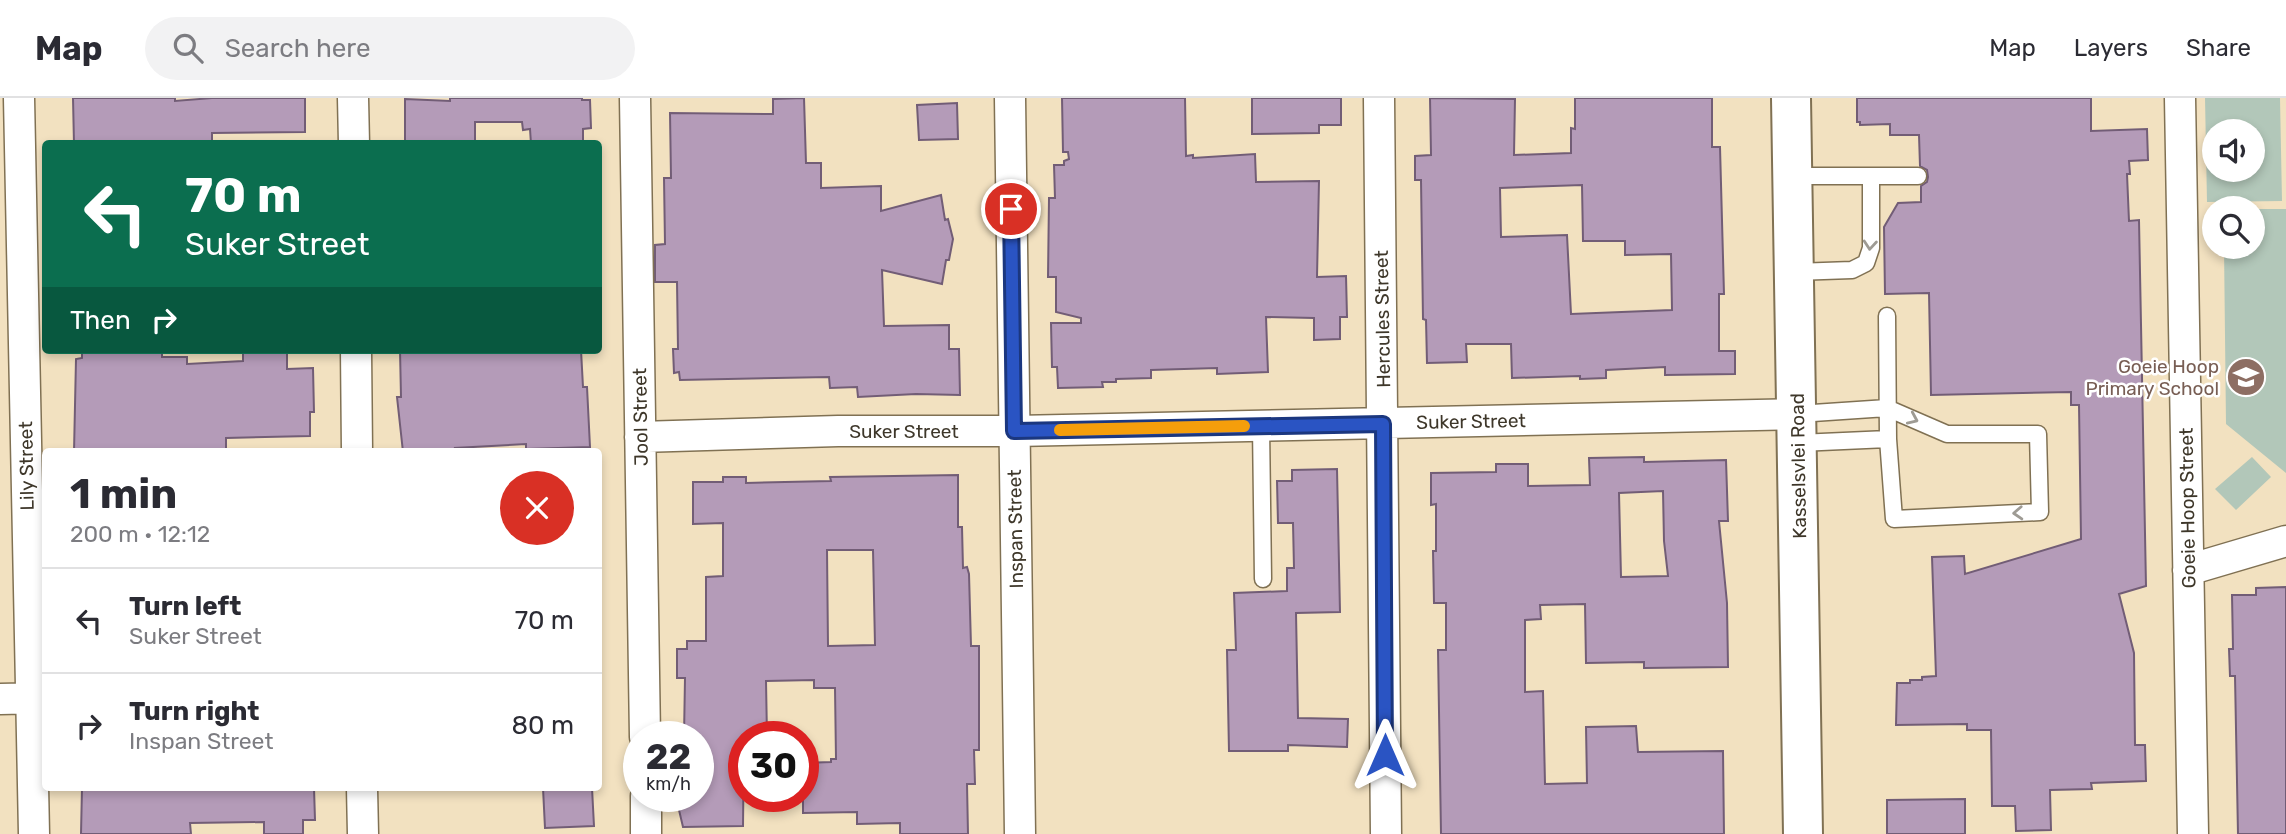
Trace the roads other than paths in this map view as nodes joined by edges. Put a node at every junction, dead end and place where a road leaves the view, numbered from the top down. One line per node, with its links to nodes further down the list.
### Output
1 (19, 98): 26 (street, Lily Street)
2 (353, 98): 8 (street)
3 (635, 98): 20 (street, Jool Street)
4 (1010, 98): 19 (street, Inspan Street)
5 (1380, 98): 16 (street, Hercules Street)
6 (1791, 98): 9 (street, Kasselsvlei Road)
7 (2179, 98): 24 (street, Goeie Hoop Street)
8 (354, 140)
9 (1793, 176): 10 (lane); 12 (street, Kasselsvlei Road)
10 (1871, 176): 11 (lane); 12 (lane, one-way to 12)
11 (1918, 176)
12 (1795, 272): 18 (street, Kasselsvlei Road)
13 (1886, 316): 15 (lane)
14 (356, 354): 22 (street)
15 (1887, 408): 18 (lane); 21 (lane); 21 (lane, one-way to 21)
16 (1383, 424): 17 (street, Suker Street); 18 (street, Suker Street); 35 (street, Hercules Street)
17 (1261, 426): 19 (street, Suker Street); 25 (lane)
18 (1798, 428): 21 (lane); 36 (street, Kasselsvlei Road)
19 (1014, 431): 20 (street, Suker Street); 34 (street, Inspan Street)
20 (640, 437): 28 (street, Jool Street)
21 (1888, 439)
22 (357, 448)
23 (2286, 541): 24 (street)
24 (2188, 570): 37 (street, Goeie Hoop Street)
25 (1263, 579)
26 (38, 698): 27 (street); 31 (street, Lily Street)
27 (0, 699)
28 (645, 721)
29 (362, 791): 32 (street)
30 (646, 812): 33 (street)
31 (34, 834)
32 (363, 834)
33 (646, 834)
34 (1020, 834)
35 (1386, 834)
36 (1803, 834)
37 (2193, 834)

